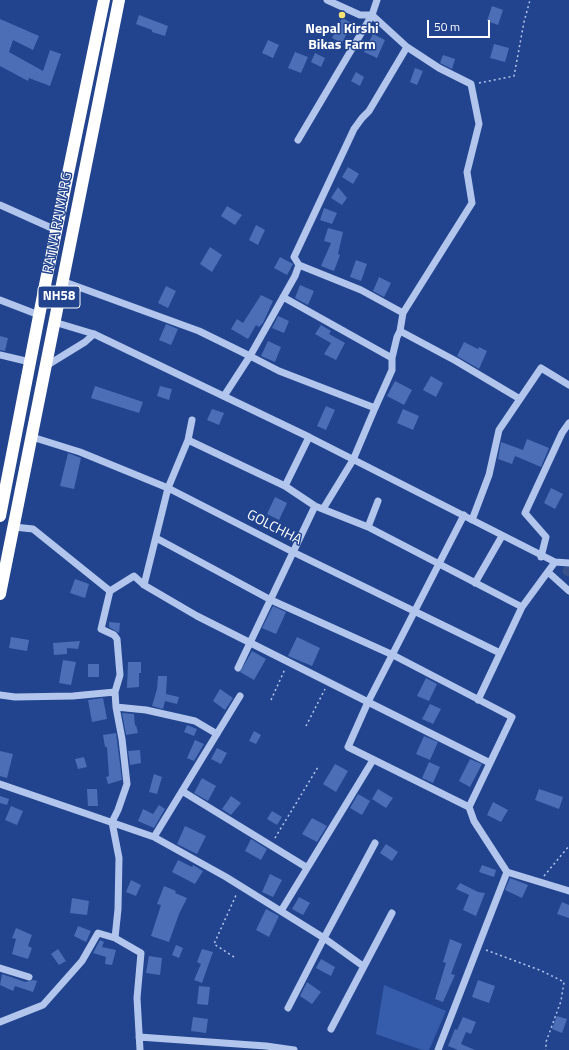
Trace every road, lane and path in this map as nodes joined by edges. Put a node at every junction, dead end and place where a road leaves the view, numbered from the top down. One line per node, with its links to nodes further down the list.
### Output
1 (104, 0): 11 (highway, RATNA RAJMARG / NH58)
2 (119, 0): 13 (highway, RATNA RAJMARG / NH58)
3 (327, 0): 6 (street)
4 (377, 0): 6 (street)
5 (530, 0): 8 (path)
6 (372, 15): 7 (street); 9 (street)
7 (407, 47): 8 (street); 12 (street)
8 (471, 84): 16 (street)
9 (298, 140)
10 (0, 205): 11 (street)
11 (56, 230): 17 (highway, RATNA RAJMARG / NH58)
12 (299, 265): 14 (street); 16 (street)
13 (62, 281): 18 (highway, RATNA RAJMARG / NH58); 22 (street)
14 (283, 298): 22 (street); 23 (street)
15 (0, 300): 17 (street)
16 (403, 313): 19 (street)
17 (39, 316): 24 (highway, RATNA RAJMARG / NH58)
18 (54, 322): 20 (street); 25 (highway, RATNA RAJMARG / NH58)
19 (400, 332): 23 (street); 28 (street)
20 (94, 334): 25 (street); 27 (street)
21 (0, 355): 24 (street)
22 (250, 356): 27 (street); 29 (street)
23 (392, 358): 29 (street)
24 (30, 362): 42 (highway, RATNA RAJMARG / NH58)
25 (45, 366): 32 (highway, RATNA RAJMARG / NH58)
26 (569, 385): 28 (street)
27 (224, 396): 33 (street)
28 (520, 399): 43 (street)
29 (375, 408): 35 (street)
30 (192, 420): 34 (street)
31 (569, 423): 49 (street)
32 (32, 437): 37 (street, GOLCHHA); 44 (highway, RATNA RAJMARG / NH58)
33 (309, 438): 35 (street); 36 (street)
34 (188, 440): 36 (street); 37 (street)
35 (353, 460): 40 (street); 41 (street)
36 (285, 486): 39 (street)
37 (168, 488): 47 (street); 48 (street, GOLCHHA)
38 (378, 501): 45 (street)
39 (315, 506): 40 (street); 48 (street)
40 (324, 510): 45 (street)
41 (464, 515): 43 (street); 52 (street)
42 (0, 516)
43 (472, 520): 46 (street)
44 (14, 527): 56 (street); 58 (highway, RATNA RAJMARG / NH58)
45 (368, 527): 52 (street)
46 (502, 536): 49 (street); 54 (street)
47 (156, 538): 55 (street); 59 (street)
48 (293, 552): 59 (street); 61 (street, GOLCHHA)
49 (541, 556): 50 (street)
50 (555, 562): 51 (street); 53 (street)
51 (569, 563)
52 (439, 564): 54 (street); 61 (street)
53 (548, 572): 57 (street); 60 (street)
54 (475, 583): 60 (street)
55 (144, 585): 56 (street); 62 (street)
56 (110, 591): 68 (street)
57 (569, 591)
58 (0, 594)
59 (271, 600): 62 (street); 64 (street)
60 (522, 607): 63 (street)
61 (414, 610): 63 (street, GOLCHHA); 64 (street)
62 (249, 643): 65 (street); 66 (street)
63 (500, 653): 72 (street)
64 (393, 655): 72 (street); 73 (street)
65 (289, 661): 67 (street); 71 (path)
66 (238, 668)
67 (328, 682): 73 (street); 75 (path)
68 (115, 692): 69 (street); 74 (street)
69 (0, 695)
70 (240, 696): 76 (street)
71 (271, 700)
72 (478, 700): 78 (street)
73 (368, 702): 77 (street); 78 (street)
74 (116, 707): 76 (street); 83 (street)
75 (306, 726)
76 (217, 734): 81 (street)
77 (373, 760): 82 (street); 88 (street)
78 (490, 763): 82 (street)
79 (318, 767): 86 (path)
80 (0, 784): 83 (street)
81 (182, 791): 84 (street); 86 (street)
82 (469, 807): 89 (street)
83 (112, 822): 84 (street); 95 (street)
84 (154, 837): 91 (street)
85 (375, 843): 96 (street)
86 (270, 844): 88 (street)
87 (569, 846): 90 (path)
88 (306, 867): 93 (street)
89 (507, 872): 90 (street); 97 (street)
90 (540, 882): 92 (street)
91 (241, 886): 93 (street); 98 (path)
92 (569, 891)
93 (281, 911): 96 (street)
94 (392, 913): 99 (street)
95 (115, 938): 103 (street); 105 (street)
96 (324, 938): 99 (street); 102 (street)
97 (477, 947): 108 (street); 109 (path)
98 (234, 957)
99 (363, 966): 104 (street)
100 (0, 968): 101 (street)
101 (29, 977)
102 (288, 1008)
103 (0, 1022)
104 (331, 1029)
105 (139, 1037): 106 (street); 107 (street)
106 (140, 1050)
107 (294, 1050)
108 (438, 1050)
109 (546, 1050)

